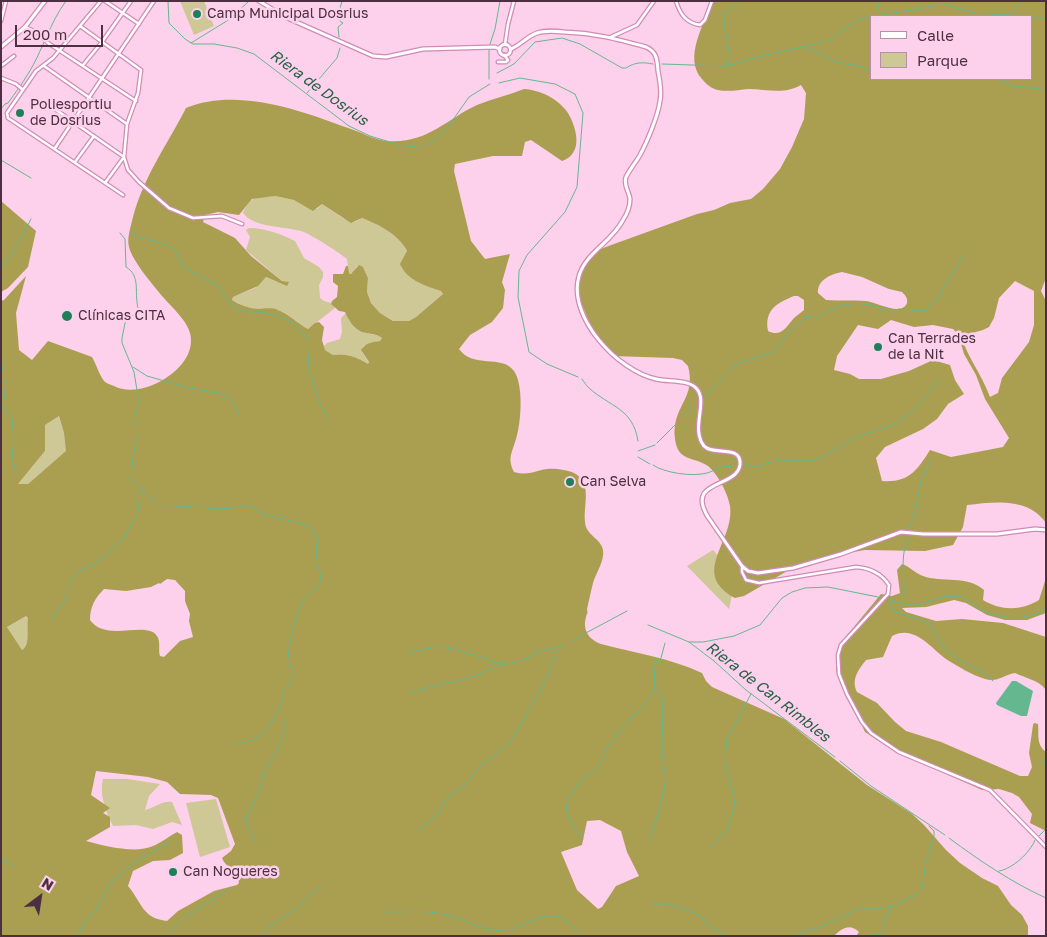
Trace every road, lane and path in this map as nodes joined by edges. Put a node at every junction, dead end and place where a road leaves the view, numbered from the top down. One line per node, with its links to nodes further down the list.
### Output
1 (6, 1): 13 (street)
2 (45, 1): 16 (street)
3 (101, 1): 15 (street)
4 (105, 1): 12 (street)
5 (132, 1): 12 (street)
6 (154, 1): 14 (street)
7 (259, 1): 21 (street)
8 (514, 1): 19 (street)
9 (654, 1): 17 (street)
10 (676, 1): 11 (street)
11 (712, 1)
12 (123, 14): 14 (street); 18 (street)
13 (1, 21)
14 (139, 24): 24 (street)
15 (80, 26): 18 (street); 23 (street)
16 (25, 27): 20 (street); 23 (street)
17 (611, 37): 22 (street); 47 (street)
18 (102, 42): 24 (street); 28 (street)
19 (505, 44): 21 (street); 22 (street)
20 (1, 46)
21 (500, 49): 25 (street)
22 (511, 49): 25 (street)
23 (60, 50): 28 (street); 30 (street)
24 (119, 54): 32 (street); 35 (street)
25 (504, 55): 27 (street)
26 (14, 56): 29 (street)
27 (498, 62)
28 (83, 65): 32 (street)
29 (1, 66)
30 (44, 66): 33 (street); 34 (street)
31 (1, 78): 33 (street)
32 (102, 79): 34 (street); 35 (street)
33 (22, 88): 40 (street)
34 (89, 98): 37 (street); 38 (street)
35 (136, 101): 38 (street)
36 (46, 103): 37 (street)
37 (73, 122): 39 (street); 40 (street)
38 (126, 124): 41 (street)
39 (94, 136): 41 (street); 42 (street)
40 (55, 148): 42 (street)
41 (124, 157): 43 (street); 45 (street)
42 (75, 162): 43 (street)
43 (105, 183): 44 (street)
44 (123, 195)
45 (242, 224)
46 (1046, 530): 47 (street)
47 (742, 566): 48 (street)
48 (1046, 847)

